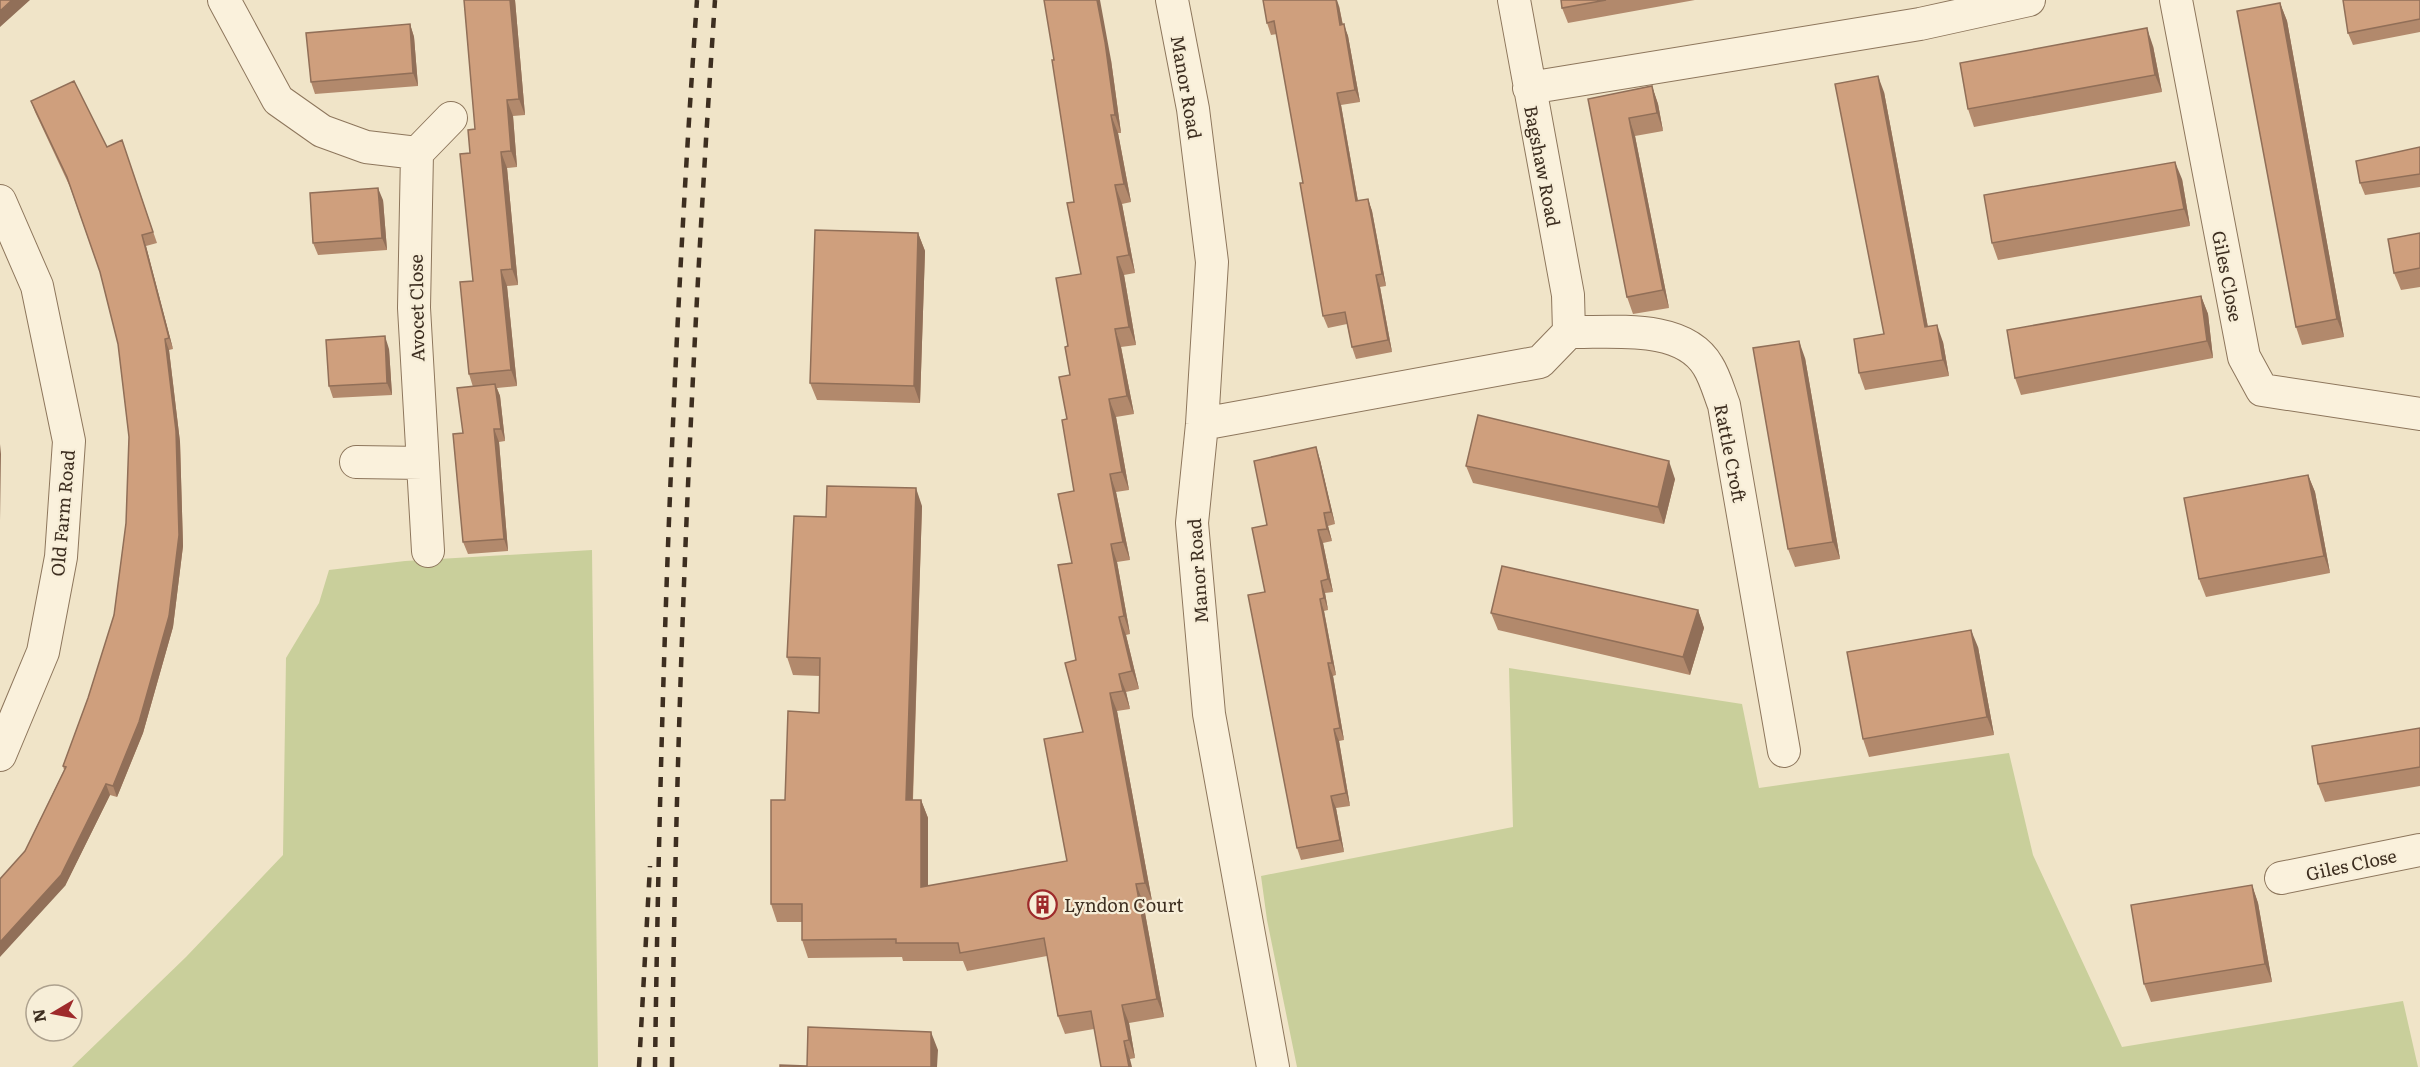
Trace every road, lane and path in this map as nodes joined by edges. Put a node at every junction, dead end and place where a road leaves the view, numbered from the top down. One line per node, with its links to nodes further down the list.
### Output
1 (224, 0): 8 (street)
2 (1172, 0): 12 (street, Manor Road)
3 (1514, 0): 6 (street, Bagshaw Road)
4 (2029, 0): 6 (street)
5 (2176, 0): 11 (street, Giles Close)
6 (1529, 88): 10 (street, Bagshaw Road)
7 (451, 118): 8 (street)
8 (417, 153): 14 (street, Avocet Close)
9 (0, 201): 17 (street, Old Farm Road)
10 (1569, 332): 12 (street); 16 (street, Rattle Croft)
11 (2420, 414)
12 (1202, 424): 20 (street, Manor Road)
13 (356, 462): 14 (street)
14 (423, 463): 15 (street, Avocet Close)
15 (428, 551)
16 (1784, 752)
17 (0, 755)
18 (2420, 850): 19 (street, Giles Close)
19 (2281, 879)
20 (1273, 1067)

